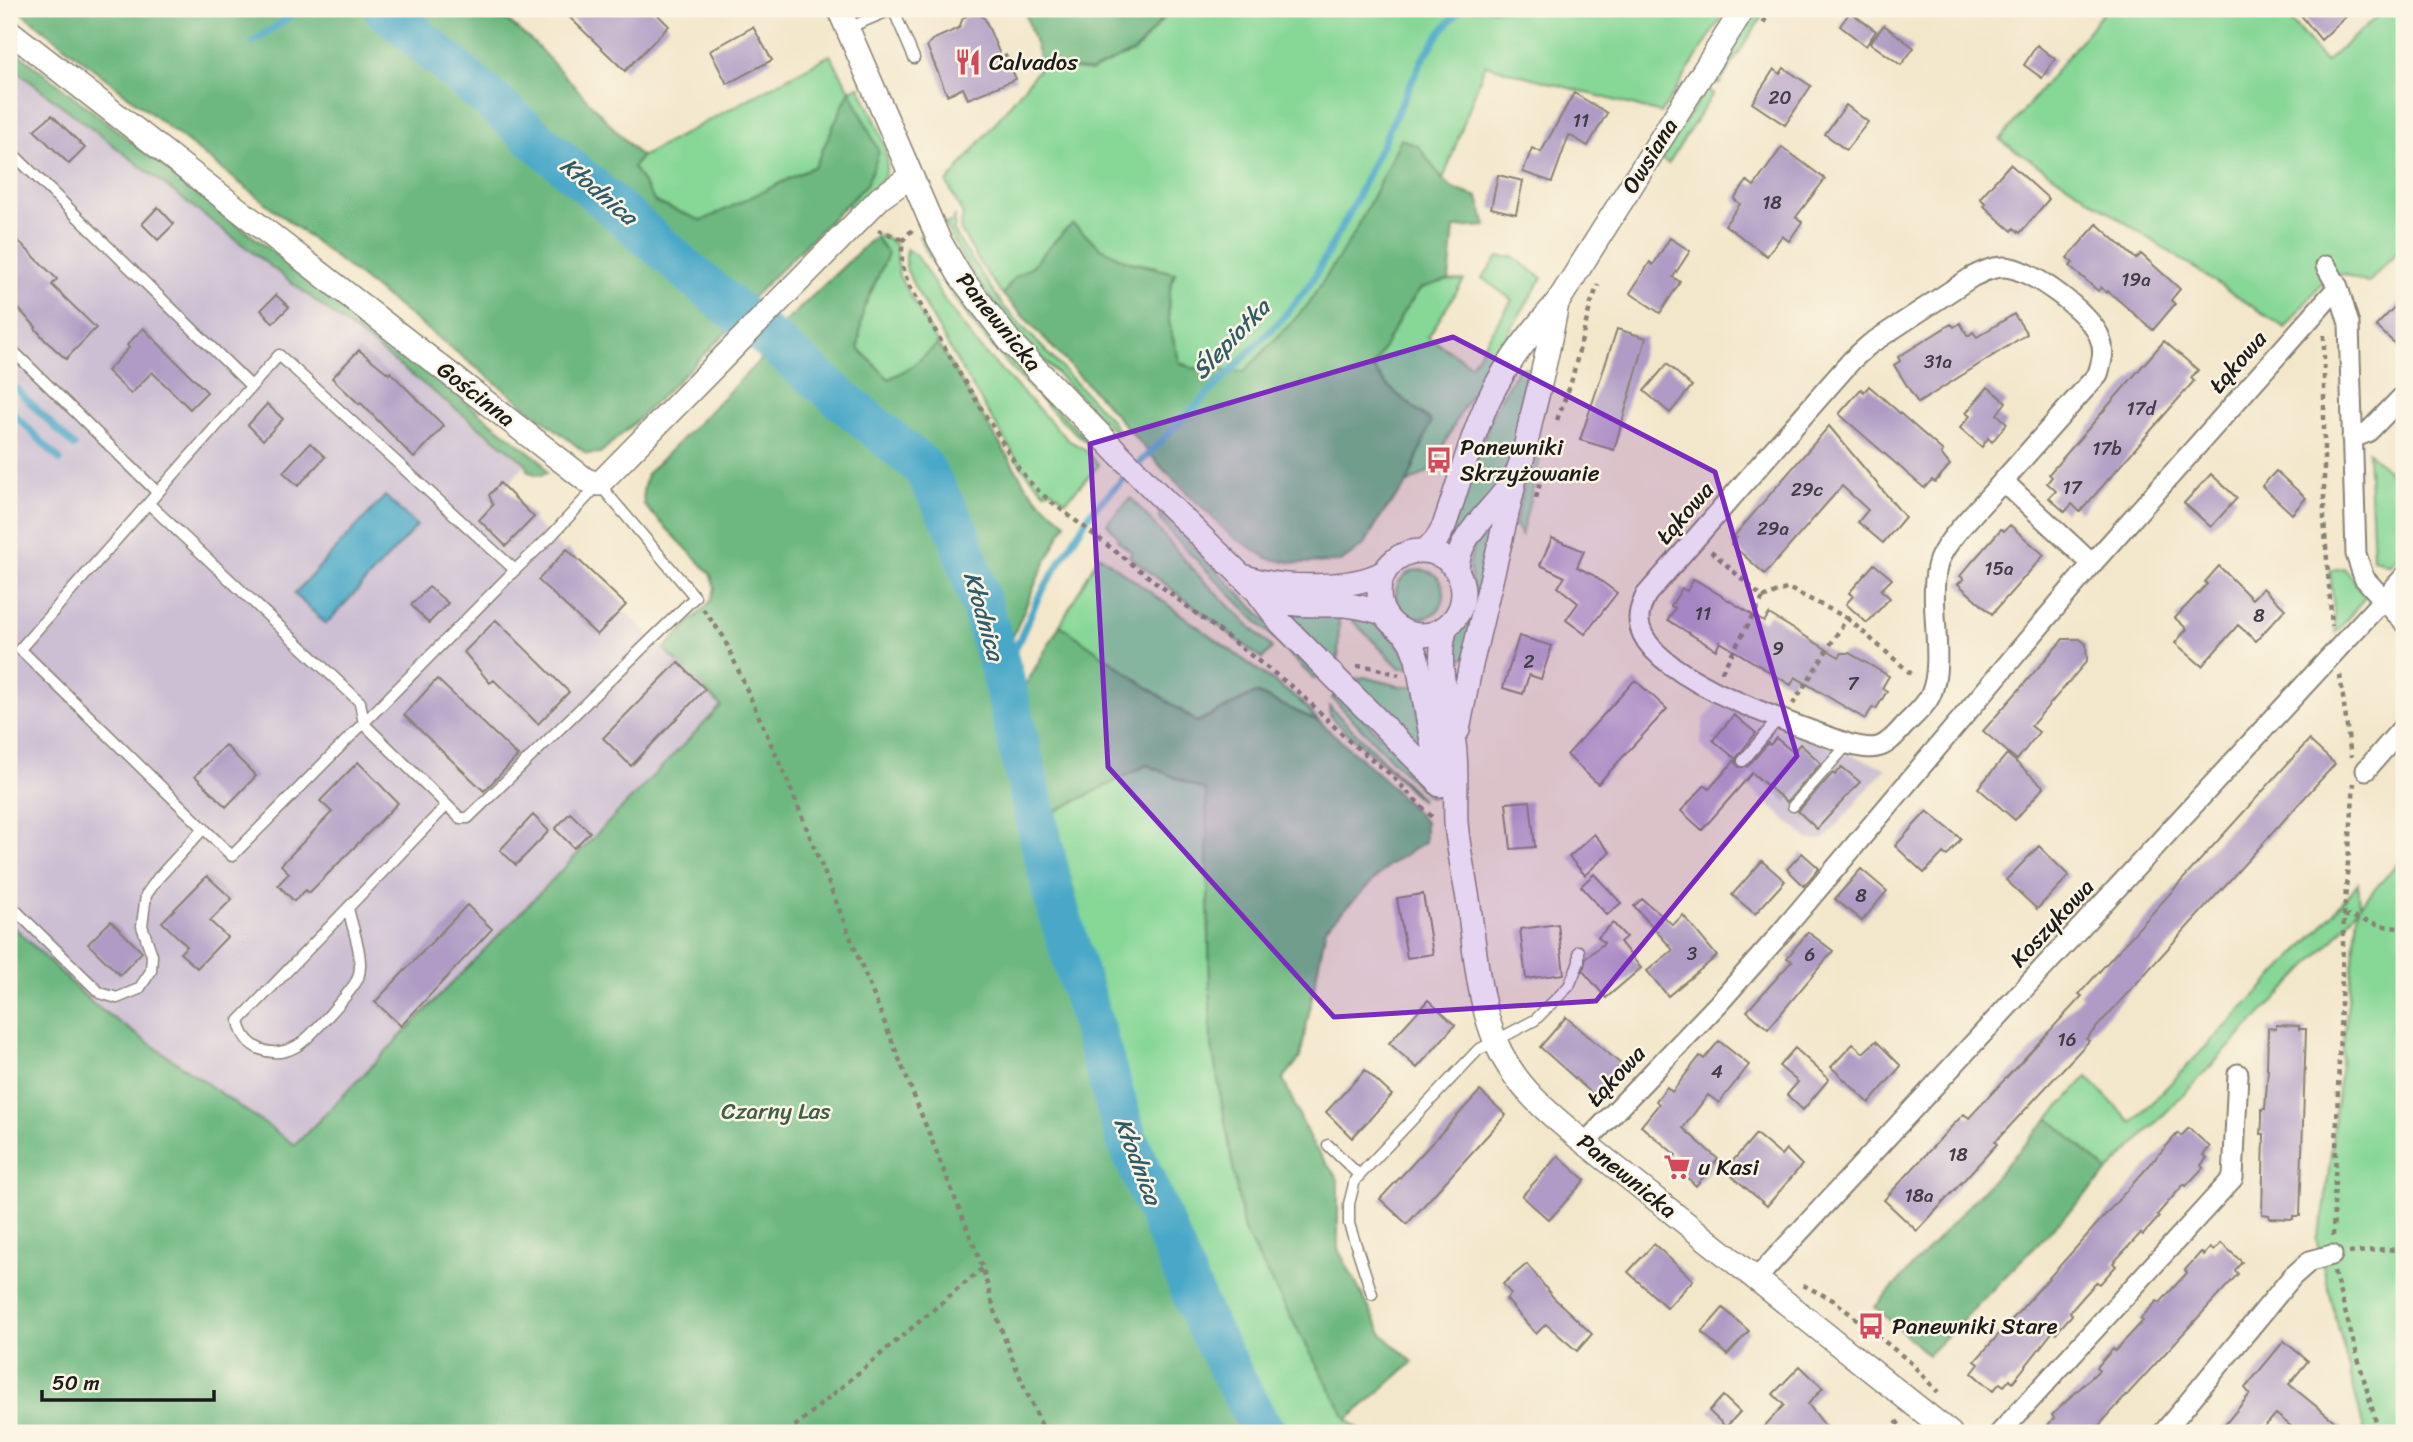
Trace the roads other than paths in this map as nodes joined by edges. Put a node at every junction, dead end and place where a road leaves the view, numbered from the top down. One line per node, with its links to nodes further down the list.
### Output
1 (893, 9): 3 (lane); 5 (lane)
2 (1743, 9): 10 (street, Owsiana)
3 (843, 19): 7 (street, Panewnicka)
4 (9, 31): 19 (street, Gościnna)
5 (914, 58)
6 (9, 150): 14 (lane)
7 (911, 176): 19 (street); 28 (street, Panewnicka)
8 (2326, 266): 9 (street)
9 (2338, 287): 16 (street); 23 (street, Łąkowa)
10 (1558, 303): 12 (street, Owsiana); 13 (street, Owsiana)
11 (9, 347): 20 (lane)
12 (1513, 358): 13 (street); 22 (street, Owsiana)
13 (1542, 377): 17 (street, Owsiana)
14 (251, 386): 20 (lane); 24 (lane)
15 (2404, 395): 16 (street)
16 (2352, 438): 29 (street)
17 (1517, 474): 26 (street, Owsiana); 38 (street)
18 (2003, 481): 23 (street); 34 (street, Łąkowa); 37 (street, Łąkowa)
19 (598, 484): 24 (lane); 42 (lane)
20 (158, 493): 21 (lane)
21 (149, 504): 35 (lane); 45 (lane)
22 (1424, 551): 25 (street); 26 (street)
23 (2092, 564): 51 (street, Łąkowa)
24 (514, 570): 35 (lane)
25 (1384, 572): 28 (street); 30 (street)
26 (1457, 572): 32 (street)
27 (2404, 577): 29 (street, Koszykowa)
28 (1250, 583): 30 (street, Panewnicka); 41 (street)
29 (2383, 599): 31 (street); 55 (street, Koszykowa)
30 (1383, 613): 33 (street)
31 (2404, 622)
32 (1446, 627): 33 (street); 38 (street, Panewnicka)
33 (1404, 632): 41 (street, Panewnicka)
34 (1785, 713): 37 (street, Łąkowa); 39 (lane)
35 (364, 724): 42 (lane); 45 (lane)
36 (2404, 726): 40 (street)
37 (1848, 744): 43 (lane)
38 (1455, 752): 44 (street, Panewnicka)
39 (1743, 761)
40 (2357, 772)
41 (1440, 783): 44 (street, Panewnicka)
42 (447, 805): 47 (lane)
43 (1793, 806)
44 (1446, 822): 49 (street, Panewnicka)
45 (204, 828): 46 (lane)
46 (9, 904)
47 (348, 908): 47 (lane)
48 (1578, 951): 49 (lane)
49 (1496, 1041): 51 (street, Panewnicka); 53 (lane)
50 (2238, 1074): 58 (street)
51 (1585, 1143): 55 (street, Panewnicka)
52 (1328, 1145): 53 (lane)
53 (1359, 1175): 56 (lane)
54 (2332, 1255): 59 (street)
55 (1764, 1272): 57 (street, Panewnicka)
56 (1371, 1294)
57 (1950, 1433)
58 (2000, 1433)
59 (2163, 1433)

